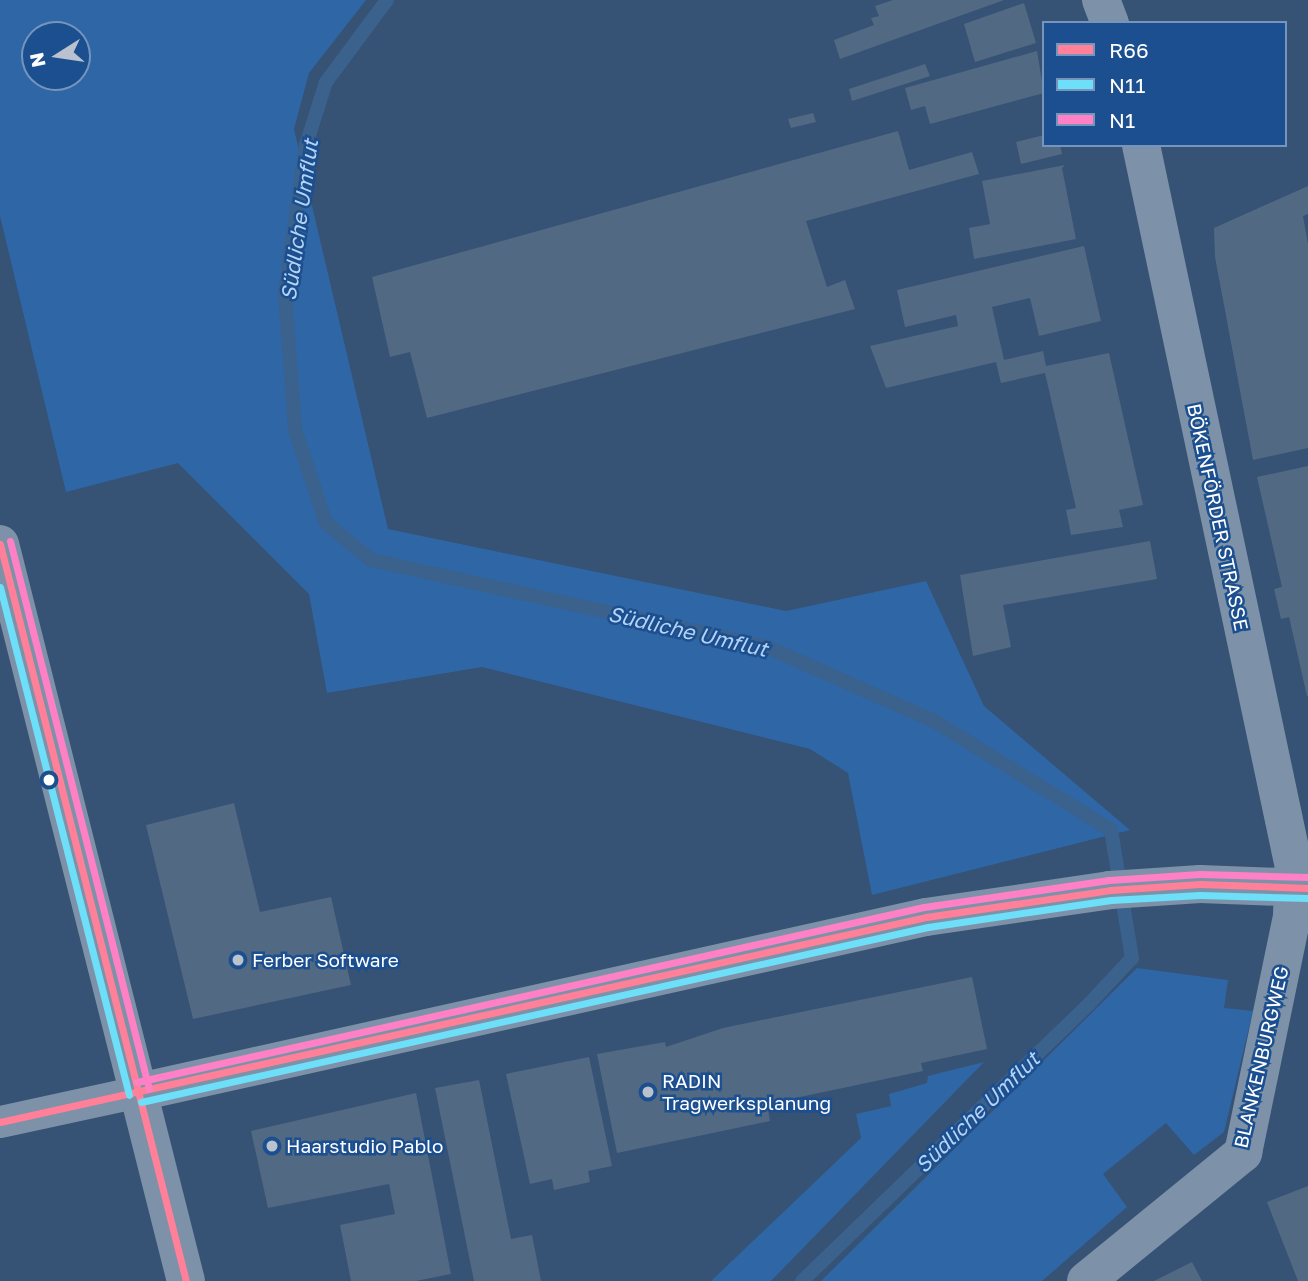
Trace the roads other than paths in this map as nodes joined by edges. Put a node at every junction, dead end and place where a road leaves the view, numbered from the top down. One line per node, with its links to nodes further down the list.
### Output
1 (1101, 0): 2 (street)
2 (1109, 21)
3 (1141, 147): 5 (street, BÖKENFÖRDER STRASSE)
4 (0, 544): 6 (street)
5 (1301, 888): 6 (street); 9 (street, BLANKENBURGWEG)
6 (139, 1091): 7 (street); 8 (street)
7 (0, 1122)
8 (186, 1281)
9 (1086, 1281)

